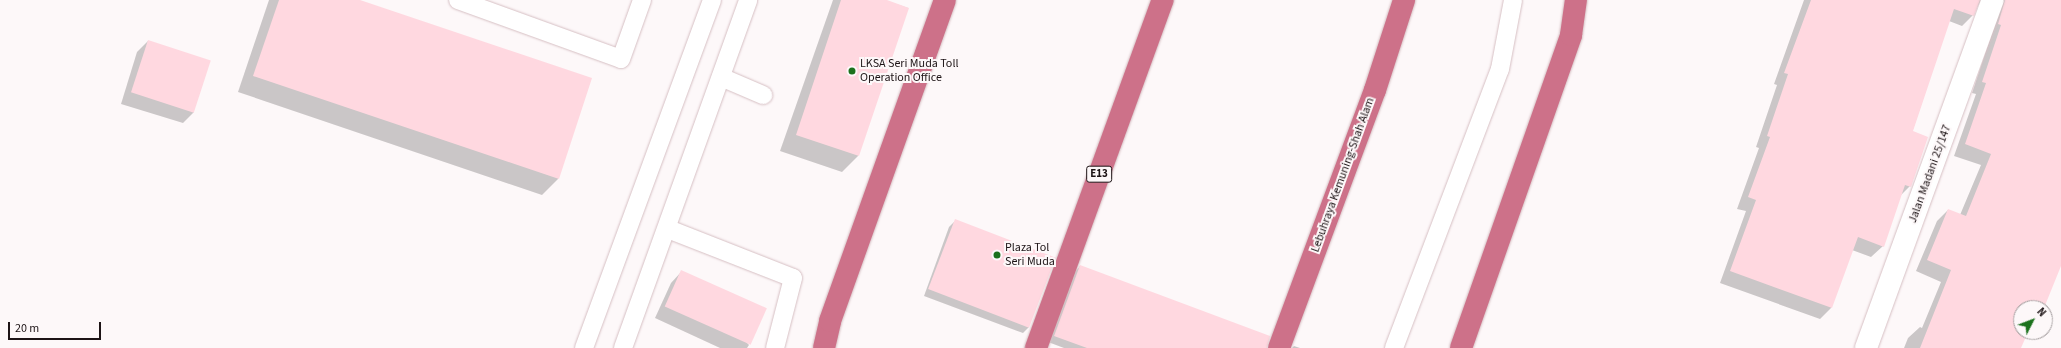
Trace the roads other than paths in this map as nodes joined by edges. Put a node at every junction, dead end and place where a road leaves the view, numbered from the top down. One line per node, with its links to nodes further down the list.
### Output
1 (458, 0): 2 (lane)
2 (642, 0)
3 (712, 0): 14 (lane)
4 (748, 0): 11 (lane)
5 (945, 0): 17 (highway)
6 (1163, 0): 18 (highway, E13)
7 (1404, 0): 19 (highway, Lebuhraya Kemuning-Shah Alam)
8 (1513, 0): 20 (lane)
9 (1576, 0): 21 (highway)
10 (1993, 0): 22 (street, Jalan Madani 25/147)
11 (721, 77): 12 (lane); 13 (lane)
12 (763, 95)
13 (668, 229): 15 (lane); 16 (lane)
14 (584, 348)
15 (623, 348)
16 (775, 348)
17 (824, 348)
18 (1036, 348)
19 (1279, 348)
20 (1394, 348)
21 (1461, 348)
22 (1866, 348)

